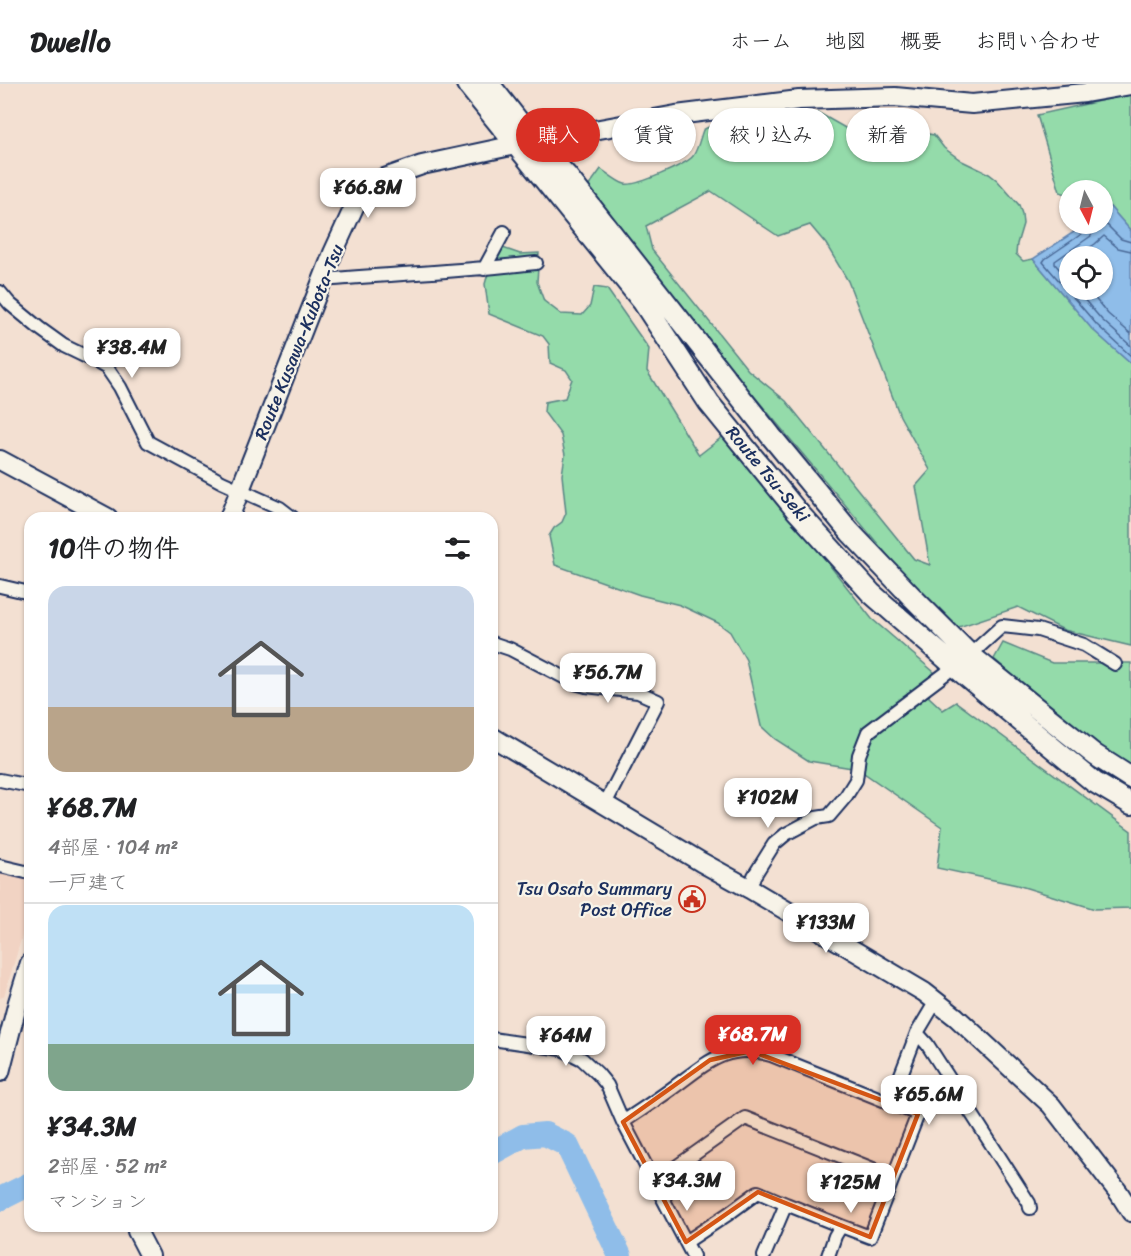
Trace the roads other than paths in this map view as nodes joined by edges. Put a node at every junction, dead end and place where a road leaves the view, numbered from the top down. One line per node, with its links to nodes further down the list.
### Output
1 (467, 84): 6 (main road, Route Tsu-Seki)
2 (489, 84): 4 (main road, Route Tsu-Seki)
3 (1131, 86): 5 (main road, Route Kusawa-Kubota-Tsu)
4 (516, 128)
5 (600, 129)
6 (516, 134)
7 (516, 145): 13 (main road, Route Kusawa-Kubota-Tsu)
8 (539, 162): 23 (main road, Route Tsu-Seki)
9 (549, 162): 23 (main road, Route Tsu-Seki)
10 (504, 232): 12 (street)
11 (536, 263): 12 (street)
12 (484, 269): 13 (street)
13 (323, 280): 16 (main road, Route Kusawa-Kubota-Tsu)
14 (0, 292): 16 (street)
15 (0, 460): 17 (main road)
16 (240, 490): 18 (main road, Route Kusawa-Kubota-Tsu); 19 (street)
17 (97, 512)
18 (231, 512)
19 (285, 512)
20 (0, 586): 21 (street)
21 (24, 592)
22 (498, 645): 29 (street)
23 (962, 661): 24 (street); 26 (main road, Route Tsu-Seki); 30 (main road, Route Tsu-Seki); 33 (street)
24 (1115, 664)
25 (498, 740): 29 (main road)
26 (1131, 778)
27 (0, 780): 28 (street)
28 (24, 785)
29 (605, 804): 33 (main road)
30 (1131, 804)
31 (0, 866): 32 (street)
32 (24, 872)
33 (750, 889): 34 (main road)
34 (936, 1001): 36 (street); 45 (main road)
35 (24, 1004): 38 (main road)
36 (917, 1033): 39 (street); 44 (street)
37 (498, 1040): 40 (street)
38 (0, 1071)
39 (890, 1103): 40 (street); 41 (street)
40 (624, 1122): 42 (street)
41 (893, 1177): 42 (street); 46 (street)
42 (655, 1182): 48 (street)
43 (786, 1204): 46 (street); 48 (street); 51 (street)
44 (1030, 1208)
45 (1131, 1212)
46 (841, 1226): 52 (street)
47 (138, 1232): 49 (main road)
48 (686, 1242): 50 (street)
49 (150, 1256)
50 (693, 1256)
51 (764, 1256)
52 (828, 1256)

